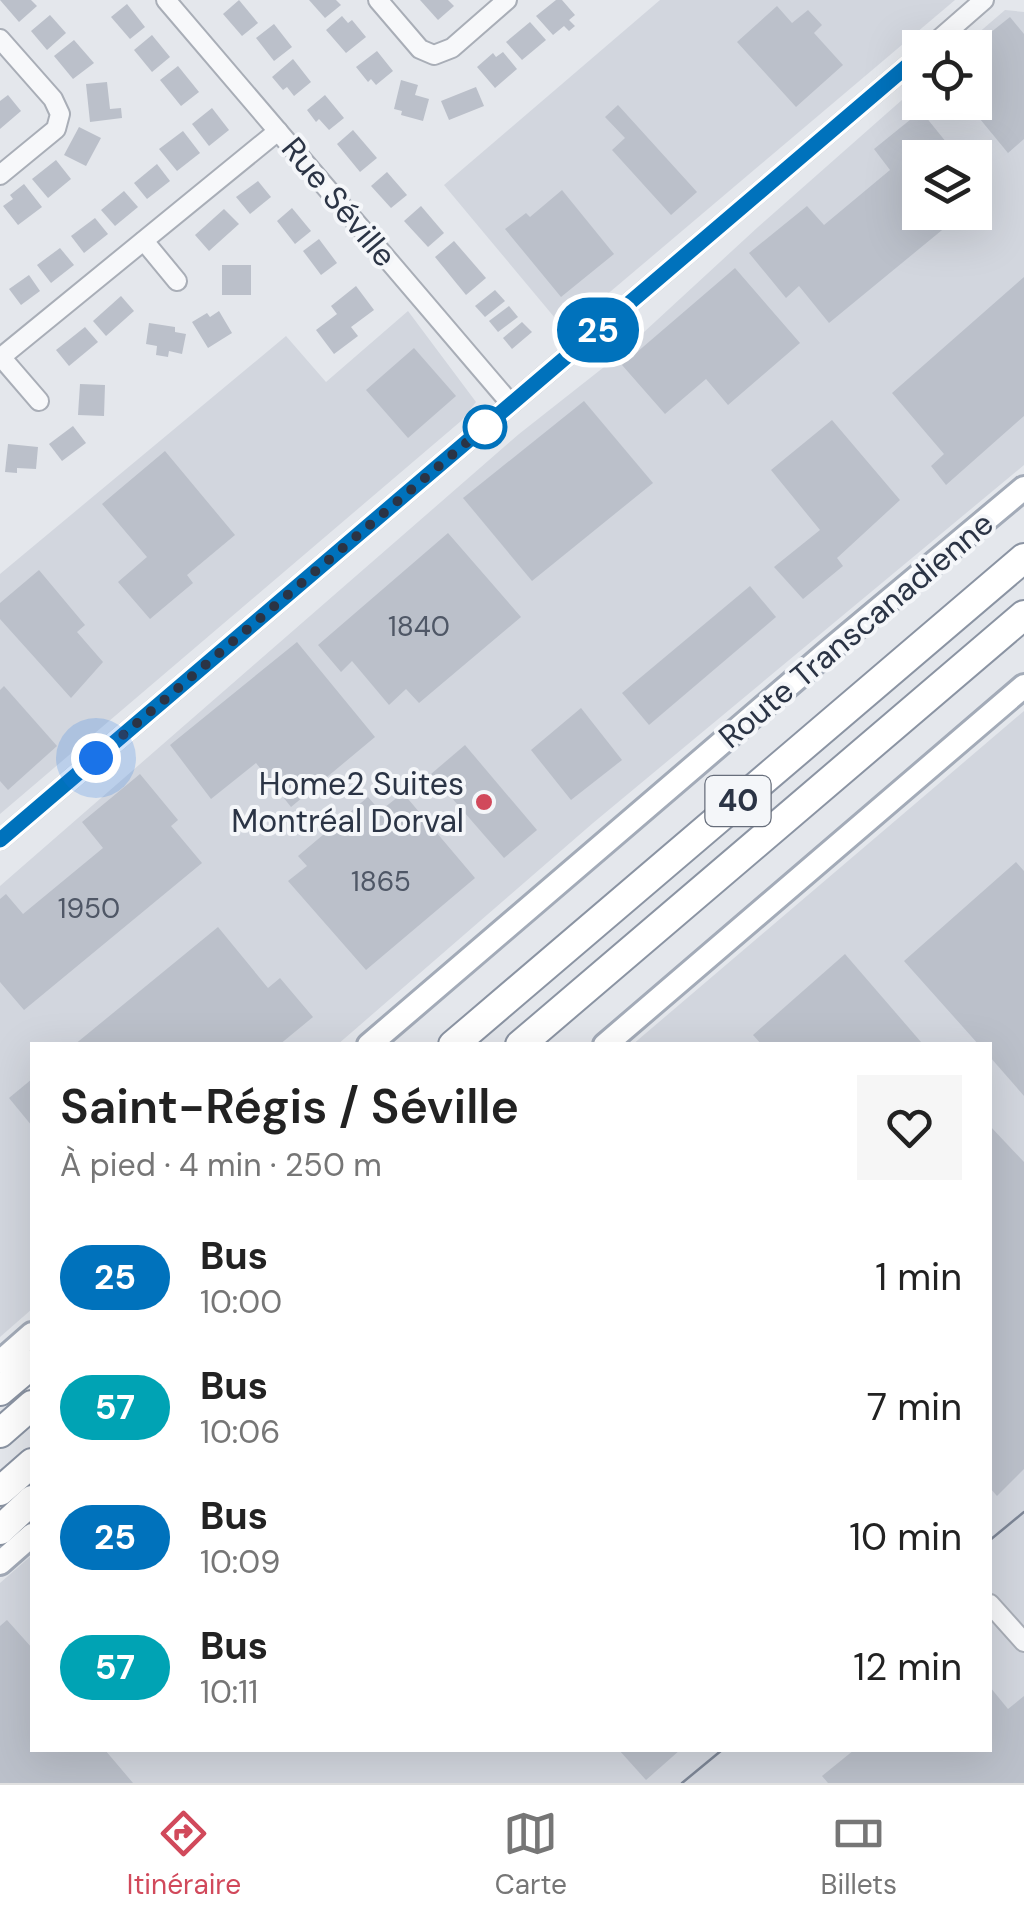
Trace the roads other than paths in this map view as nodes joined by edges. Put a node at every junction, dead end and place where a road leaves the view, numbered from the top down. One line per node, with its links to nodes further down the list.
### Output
1 (166, 0): 8 (street, Rue Séville)
2 (378, 0): 3 (street)
3 (507, 0)
4 (984, 0): 5 (street)
5 (949, 30)
6 (0, 39): 9 (street)
7 (902, 70): 14 (street)
8 (278, 131): 10 (street); 14 (street, Rue Séville)
9 (0, 175)
10 (144, 240): 11 (street); 12 (street)
11 (177, 281)
12 (1, 358): 13 (street)
13 (39, 402)
14 (511, 404): 19 (street)
15 (1024, 488): 20 (main road, Route Transcanadienne)
16 (1024, 558): 21 (highway, 40)
17 (1024, 615): 22 (highway, 40)
18 (1024, 686): 23 (main road)
19 (0, 840)
20 (373, 1042)
21 (457, 1042)
22 (524, 1042)
23 (609, 1042)
24 (30, 1336): 25 (main road)
25 (0, 1362)
26 (30, 1366): 27 (highway)
27 (0, 1391)
28 (30, 1407): 29 (highway)
29 (0, 1433)
30 (30, 1465): 31 (highway)
31 (0, 1491)
32 (30, 1502): 33 (highway)
33 (0, 1530)
34 (30, 1537): 35 (main road)
35 (0, 1563)
36 (992, 1606): 37 (street)
37 (1024, 1642)

